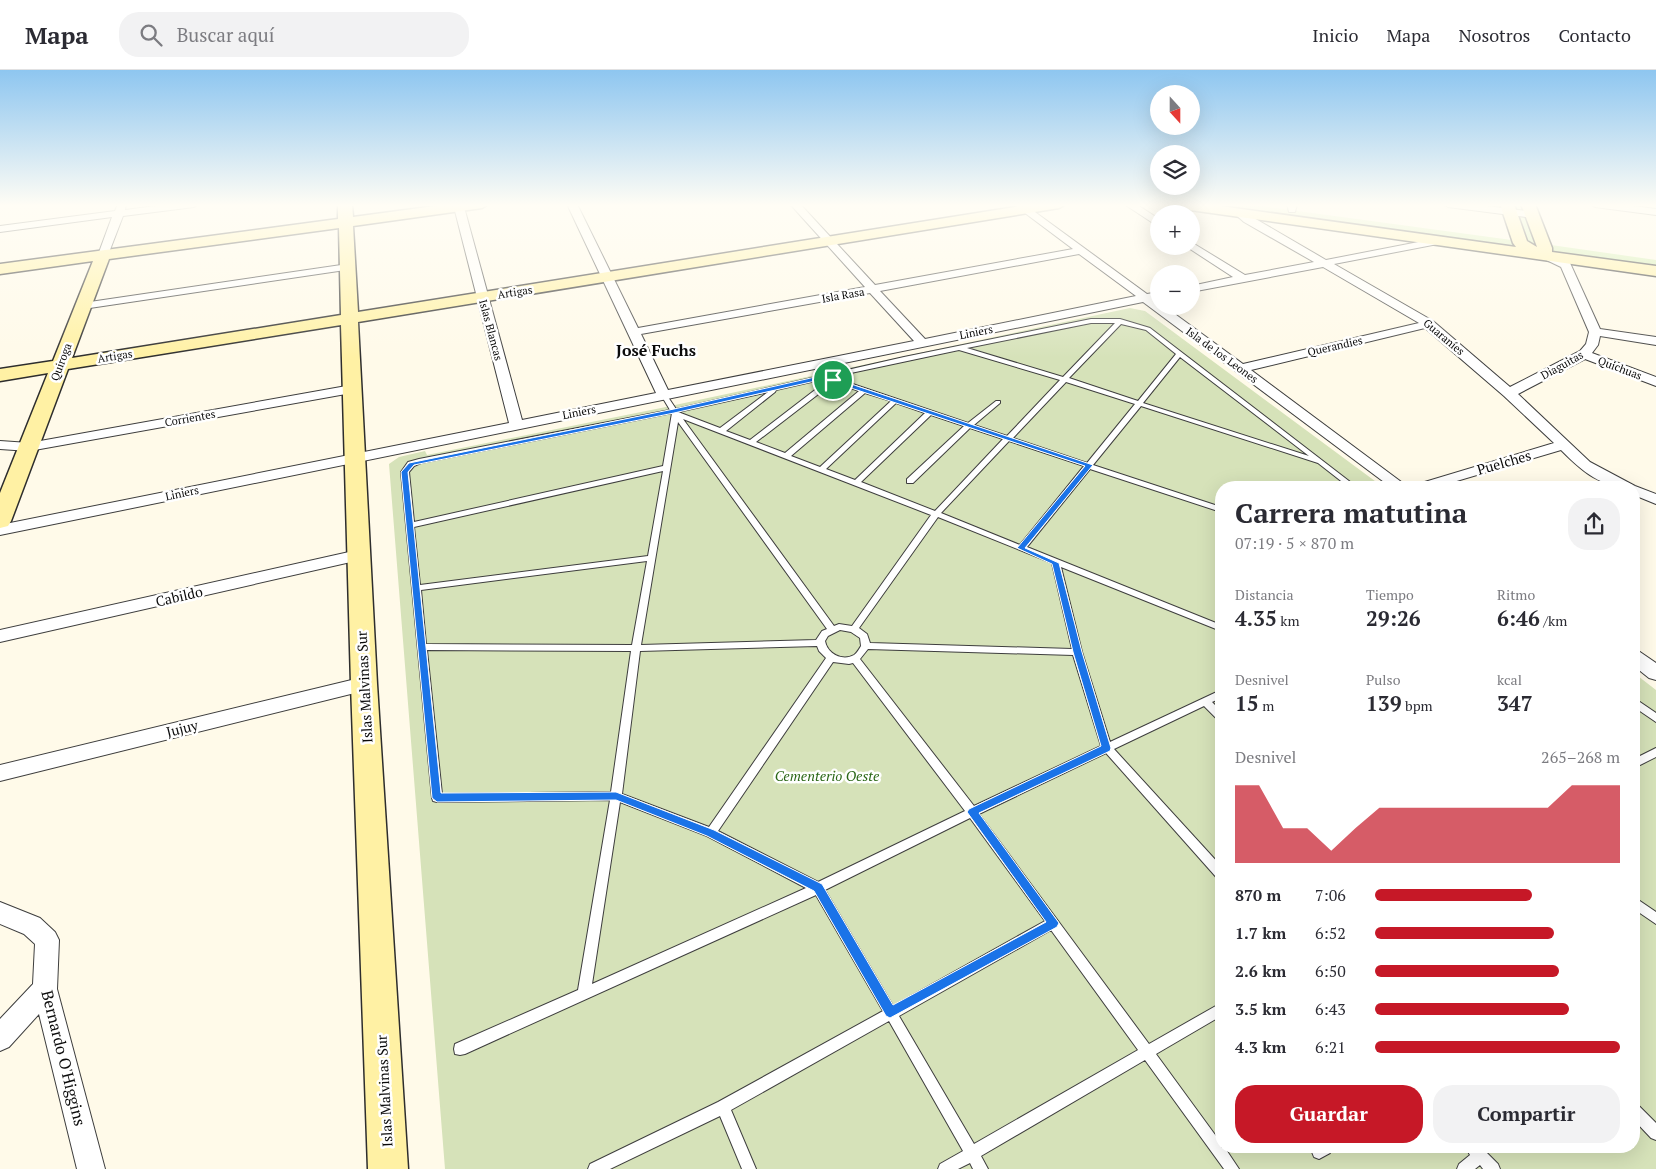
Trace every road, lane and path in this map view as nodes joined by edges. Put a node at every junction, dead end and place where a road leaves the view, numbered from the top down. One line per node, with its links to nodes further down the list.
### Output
1 (107, 255): 15 (street)
2 (347, 255): 18 (street, Islas Malvinas Sur)
3 (471, 255): 25 (street, Islas Blancas)
4 (597, 255): 21 (street)
5 (741, 255): 21 (street, Artigas)
6 (842, 255): 24 (street)
7 (1063, 255): 24 (street, Isla Rasa)
8 (1086, 255): 27 (street, Isla de los Leones)
9 (1207, 255): 22 (street)
10 (1310, 255): 17 (street, Guaraníes)
11 (1359, 255): 17 (street)
12 (1550, 255): 33 (street)
13 (1571, 255): 20 (street)
14 (1602, 255): 16 (street)
15 (103, 256): 19 (street); 28 (street, Quiroga)
16 (1656, 260)
17 (1322, 262): 22 (street); 31 (street, Guaraníes)
18 (348, 267): 28 (street); 29 (street, Islas Malvinas Sur)
19 (0, 270)
20 (1656, 271)
21 (607, 277): 25 (street, Artigas); 32 (street)
22 (1243, 278): 23 (street)
23 (1200, 287)
24 (873, 289): 32 (street, Isla Rasa); 35 (street)
25 (482, 297): 29 (street, Artigas); 56 (street, Islas Blancas)
26 (1150, 297): 27 (street, Liniers)
27 (1144, 298): 35 (street, Liniers); 40 (street, Isla de los Leones)
28 (83, 306): 39 (street, Quiroga)
29 (349, 319): 39 (street, Artigas); 47 (street, Islas Malvinas Sur)
30 (1120, 321): 36 (lane); 37 (lane); 43 (lane)
31 (1429, 324): 40 (street, Querandies); 49 (street, Guaraníes)
32 (634, 332): 50 (street)
33 (1595, 332): 34 (street); 38 (street, Diaguitas)
34 (1656, 341)
35 (922, 343): 50 (street, Liniers)
36 (957, 348): 42 (lane); 43 (lane)
37 (1180, 353): 53 (lane); 66 (lane)
38 (1584, 354): 45 (street, Quichuas); 49 (street, Diaguitas)
39 (60, 365): 41 (street, Artigas); 63 (street, Quiroga)
40 (1240, 369): 73 (street, Isla de los Leones)
41 (0, 375)
42 (824, 377): 44 (lane); 46 (lane)
43 (1064, 379): 53 (lane); 59 (lane)
44 (833, 380): 48 (lane); 60 (lane)
45 (1656, 382)
46 (777, 387): 54 (lane); 58 (lane)
47 (352, 389): 63 (street, Corrientes); 65 (street, Islas Malvinas Sur)
48 (864, 390): 51 (lane); 64 (lane)
49 (1509, 393): 61 (street, Guaraníes)
50 (664, 395): 54 (lane); 56 (street, Liniers)
51 (895, 400): 55 (lane); 70 (lane)
52 (998, 402): 57 (lane)
53 (1140, 404): 66 (lane); 67 (lane)
54 (675, 412): 58 (lane); 68 (lane); 83 (lane); 91 (lane)
55 (930, 412): 57 (lane); 76 (lane)
56 (516, 424): 65 (street, Liniers)
57 (969, 425): 59 (lane); 71 (lane)
58 (720, 431): 60 (lane)
59 (1008, 438): 67 (lane); 81 (lane)
60 (751, 443): 64 (lane)
61 (1565, 444): 74 (street, Puelches); 75 (street, Guaraníes)
62 (0, 445): 63 (street, Corrientes)
63 (28, 447): 69 (street, Quiroga)
64 (786, 456): 70 (lane)
65 (355, 457): 84 (street, Liniers); 86 (street, Islas Malvinas Sur)
66 (1323, 463): 72 (lane)
67 (1089, 465): 80 (lane); 85 (lane)
68 (666, 468): 83 (lane); 87 (lane)
69 (20, 470): 77 (street); 82 (street, Quiroga)
70 (821, 470): 76 (lane)
71 (910, 481)
72 (1346, 481)
73 (1392, 481)
74 (1439, 481)
75 (1614, 481)
76 (856, 483): 81 (lane)
77 (0, 486)
78 (1640, 492): 79 (street)
79 (1656, 499)
80 (1215, 508)
81 (936, 514): 85 (lane); 92 (lane)
82 (0, 521)
83 (410, 525): 89 (lane)
84 (0, 530)
85 (1021, 548): 88 (lane)
86 (358, 555): 93 (street, Cabildo); 103 (street, Islas Malvinas Sur)
87 (651, 558): 89 (lane); 97 (lane)
88 (1056, 563): 90 (lane); 98 (lane)
89 (417, 588): 95 (lane)
90 (1215, 626)
91 (832, 629): 92 (lane); 94 (lane)
92 (854, 629): 96 (lane)
93 (0, 636)
94 (820, 643): 97 (lane); 99 (lane)
95 (423, 646): 97 (lane); 113 (lane)
96 (866, 646): 98 (lane); 100 (lane)
97 (636, 648): 113 (lane)
98 (1078, 652): 109 (lane)
99 (831, 658): 100 (lane); 115 (lane)
100 (855, 659): 114 (lane)
101 (1640, 662): 102 (street)
102 (1656, 674)
103 (364, 684): 112 (street, Jujuy); 138 (street, Islas Malvinas Sur)
104 (1215, 697): 105 (lane)
105 (1206, 702): 107 (lane); 109 (lane)
106 (1640, 706): 108 (lane)
107 (1215, 711)
108 (1656, 718)
109 (1107, 748): 114 (lane); 116 (lane)
110 (1656, 752): 111 (lane)
111 (1640, 761)
112 (0, 772)
113 (616, 796): 115 (lane); 123 (lane)
114 (972, 812): 117 (lane); 121 (lane)
115 (711, 833): 117 (lane)
116 (1215, 867)
117 (818, 888): 123 (lane); 124 (lane)
118 (1640, 907): 120 (lane)
119 (0, 913): 122 (street, Bernardo O'Higgins)
120 (1656, 919)
121 (1053, 923): 124 (lane); 128 (lane)
122 (45, 989): 126 (street); 137 (street, Bernardo O'Higgins)
123 (584, 993): 127 (lane)
124 (890, 1012): 129 (lane); 133 (lane)
125 (1215, 1012): 128 (lane)
126 (0, 1038)
127 (460, 1049)
128 (1146, 1051): 132 (lane); 133 (lane)
129 (723, 1107): 139 (lane); 140 (lane)
130 (1640, 1117): 131 (lane)
131 (1656, 1133)
132 (1215, 1146)
133 (972, 1152): 141 (lane); 142 (lane)
134 (1220, 1153): 143 (lane)
135 (1476, 1153): 144 (lane)
136 (1478, 1153): 145 (lane)
137 (91, 1169)
138 (388, 1169)
139 (594, 1169)
140 (749, 1169)
141 (945, 1169)
142 (981, 1169)
143 (1232, 1169)
144 (1464, 1169)
145 (1493, 1169)

